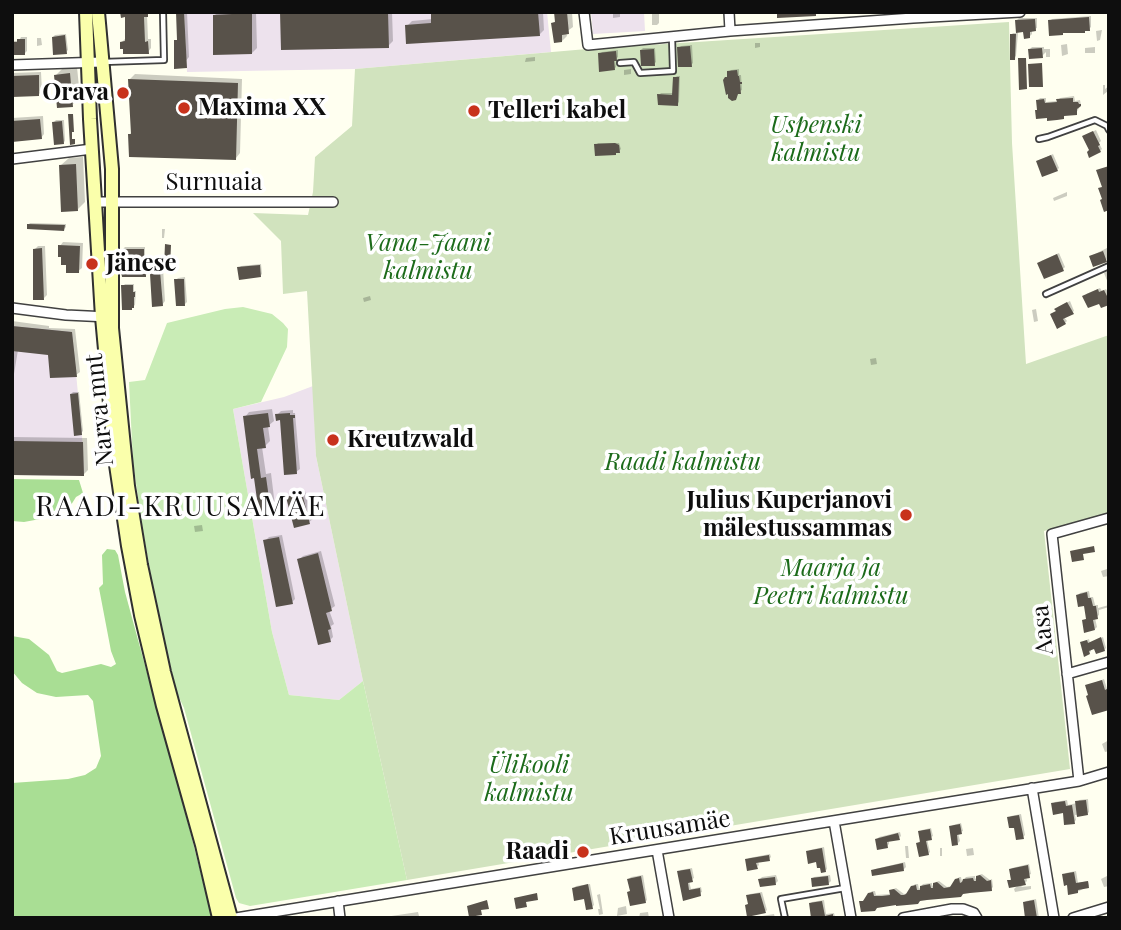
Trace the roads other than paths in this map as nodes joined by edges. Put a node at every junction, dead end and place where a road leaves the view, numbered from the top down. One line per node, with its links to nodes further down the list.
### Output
1 (86, 12): 15 (main road, Narva mnt)
2 (99, 12): 13 (main road, Narva mnt)
3 (163, 12): 13 (lane)
4 (584, 12): 12 (street)
5 (729, 12): 11 (street)
6 (824, 12): 10 (street)
7 (1020, 12): 8 (street)
8 (1003, 13): 9 (street)
9 (901, 15): 10 (street)
10 (824, 25): 11 (street)
11 (730, 31): 12 (street)
12 (673, 37): 14 (lane)
13 (102, 62): 15 (street); 21 (main road, Narva mnt)
14 (620, 62)
15 (88, 63): 16 (street); 19 (main road, Narva mnt)
16 (12, 65)
17 (1109, 130): 18 (lane)
18 (1039, 139)
19 (92, 149): 20 (street); 22 (main road, Narva mnt)
20 (12, 159)
21 (112, 201): 22 (street, Surnuaia); 23 (street, Surnuaia); 27 (main road, Narva mnt)
22 (95, 202): 27 (main road, Narva mnt)
23 (333, 202)
24 (1109, 266): 25 (lane)
25 (1046, 294)
26 (12, 308): 27 (street)
27 (107, 317): 39 (main road, Narva mnt); 40 (main road, Narva mnt)
28 (1109, 518): 30 (street, Aasa)
29 (1109, 662): 30 (street)
30 (1067, 674): 32 (street, Aasa)
31 (1109, 772): 32 (street, Kruusamäe)
32 (1079, 781): 33 (street, Kruusamäe)
33 (1032, 788): 34 (street, Kruusamäe); 47 (street)
34 (834, 821): 35 (street, Kruusamäe); 36 (street)
35 (657, 850): 37 (street, Kruusamäe); 42 (street)
36 (846, 888): 43 (lane); 44 (street)
37 (338, 901): 40 (street, Kruusamäe); 41 (street)
38 (1109, 907): 48 (street)
39 (219, 918)
40 (234, 918)
41 (341, 918)
42 (669, 918)
43 (786, 918)
44 (851, 918)
45 (903, 918): 46 (street)
46 (976, 918)
47 (1054, 918)
48 (1073, 918)

